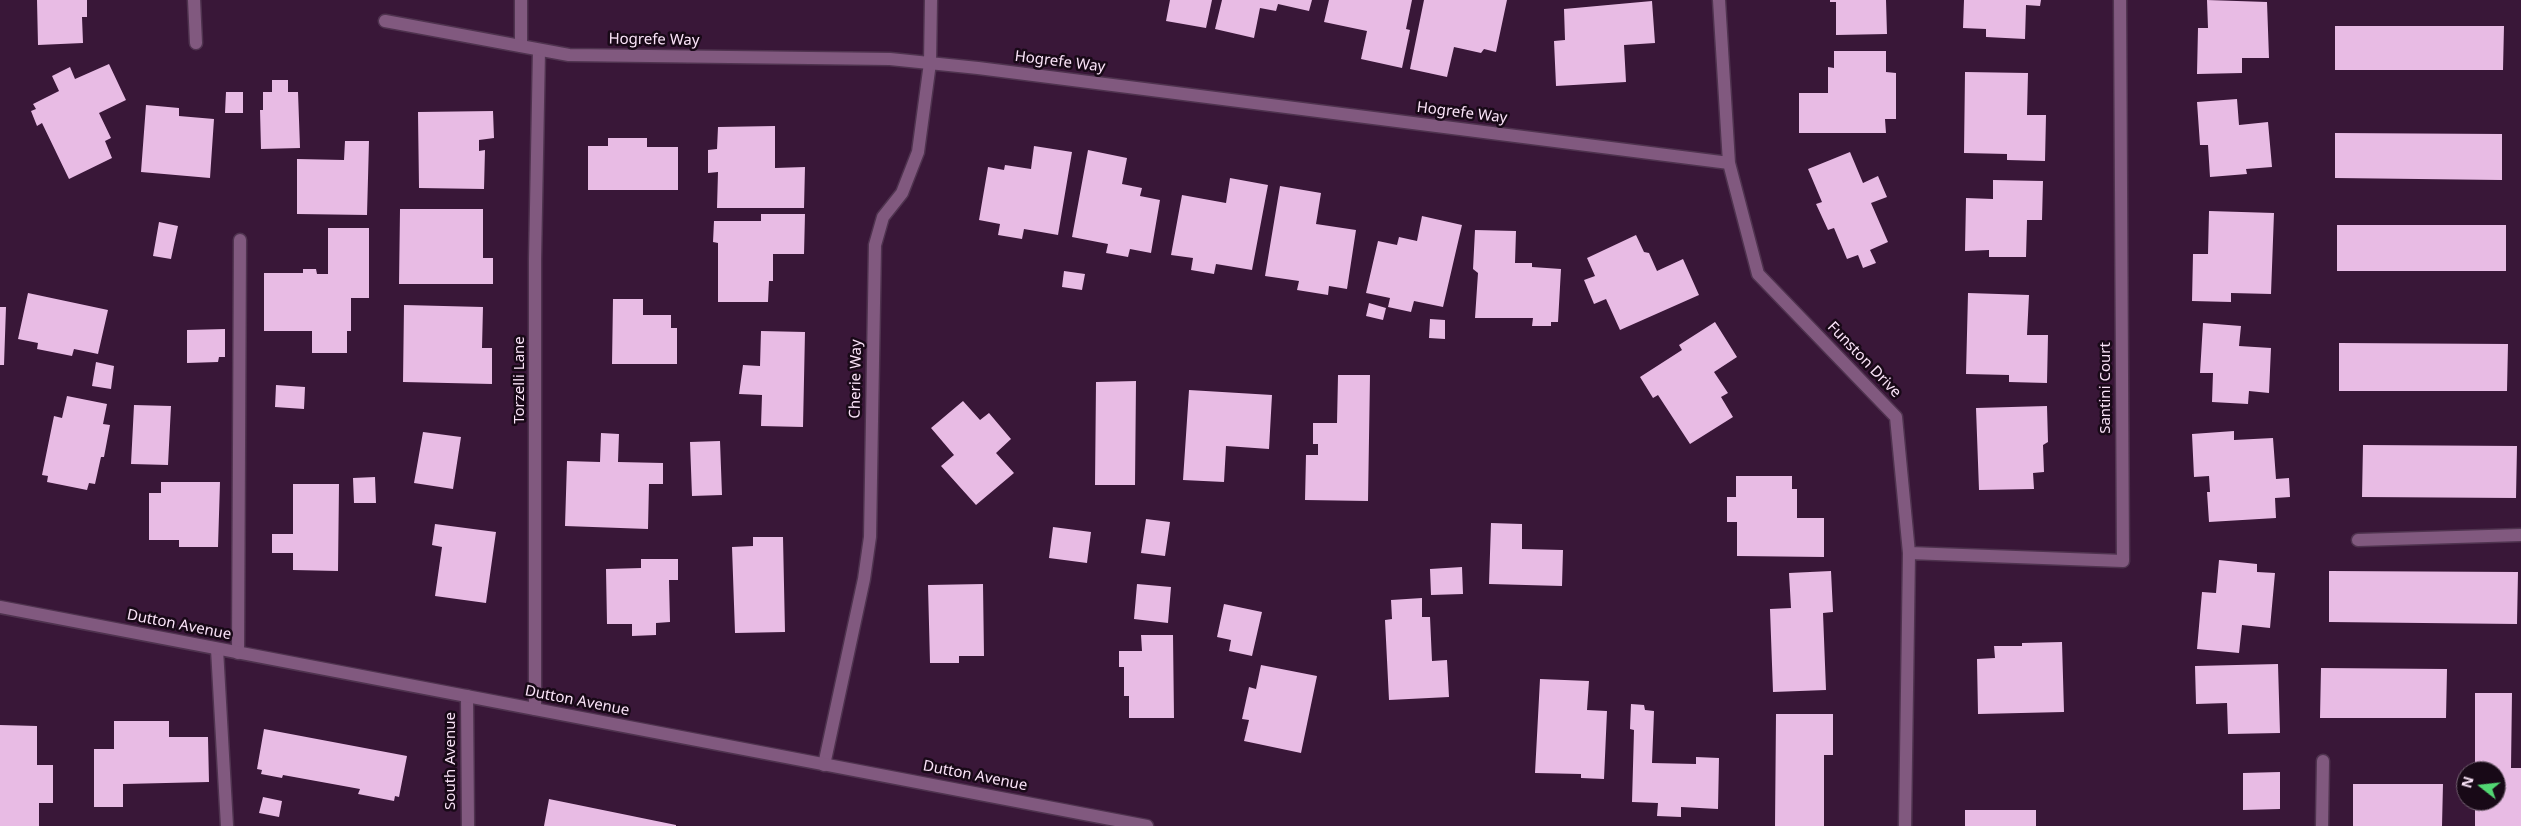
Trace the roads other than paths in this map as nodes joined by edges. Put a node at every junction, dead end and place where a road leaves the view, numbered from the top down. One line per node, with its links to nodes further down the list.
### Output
1 (194, 0): 7 (street)
2 (521, 0): 8 (street)
3 (931, 0): 10 (street, Cherie Way)
4 (1719, 0): 11 (street, Funston Drive)
5 (2120, 0): 15 (street, Santini Court)
6 (386, 21): 8 (street, Hogrefe Way)
7 (196, 43)
8 (521, 46): 9 (street, Hogrefe Way)
9 (538, 50): 10 (street, Hogrefe Way); 20 (street, Torzelli Lane)
10 (930, 63): 11 (street, Hogrefe Way); 22 (street, Cherie Way)
11 (1729, 163): 15 (street, Funston Drive)
12 (240, 240): 18 (street)
13 (2521, 536): 14 (street)
14 (2358, 540)
15 (1908, 553): 26 (street, Funston Drive)
16 (0, 607): 17 (street, Dutton Avenue)
17 (217, 649): 18 (street, Dutton Avenue); 23 (street)
18 (238, 653): 19 (street, Dutton Avenue)
19 (467, 696): 20 (street, Dutton Avenue); 24 (street, South Avenue)
20 (535, 709): 22 (street, Dutton Avenue)
21 (2323, 761): 27 (street)
22 (824, 765): 25 (street, Dutton Avenue)
23 (227, 826)
24 (468, 826)
25 (1148, 826)
26 (1905, 826)
27 (2322, 826)

